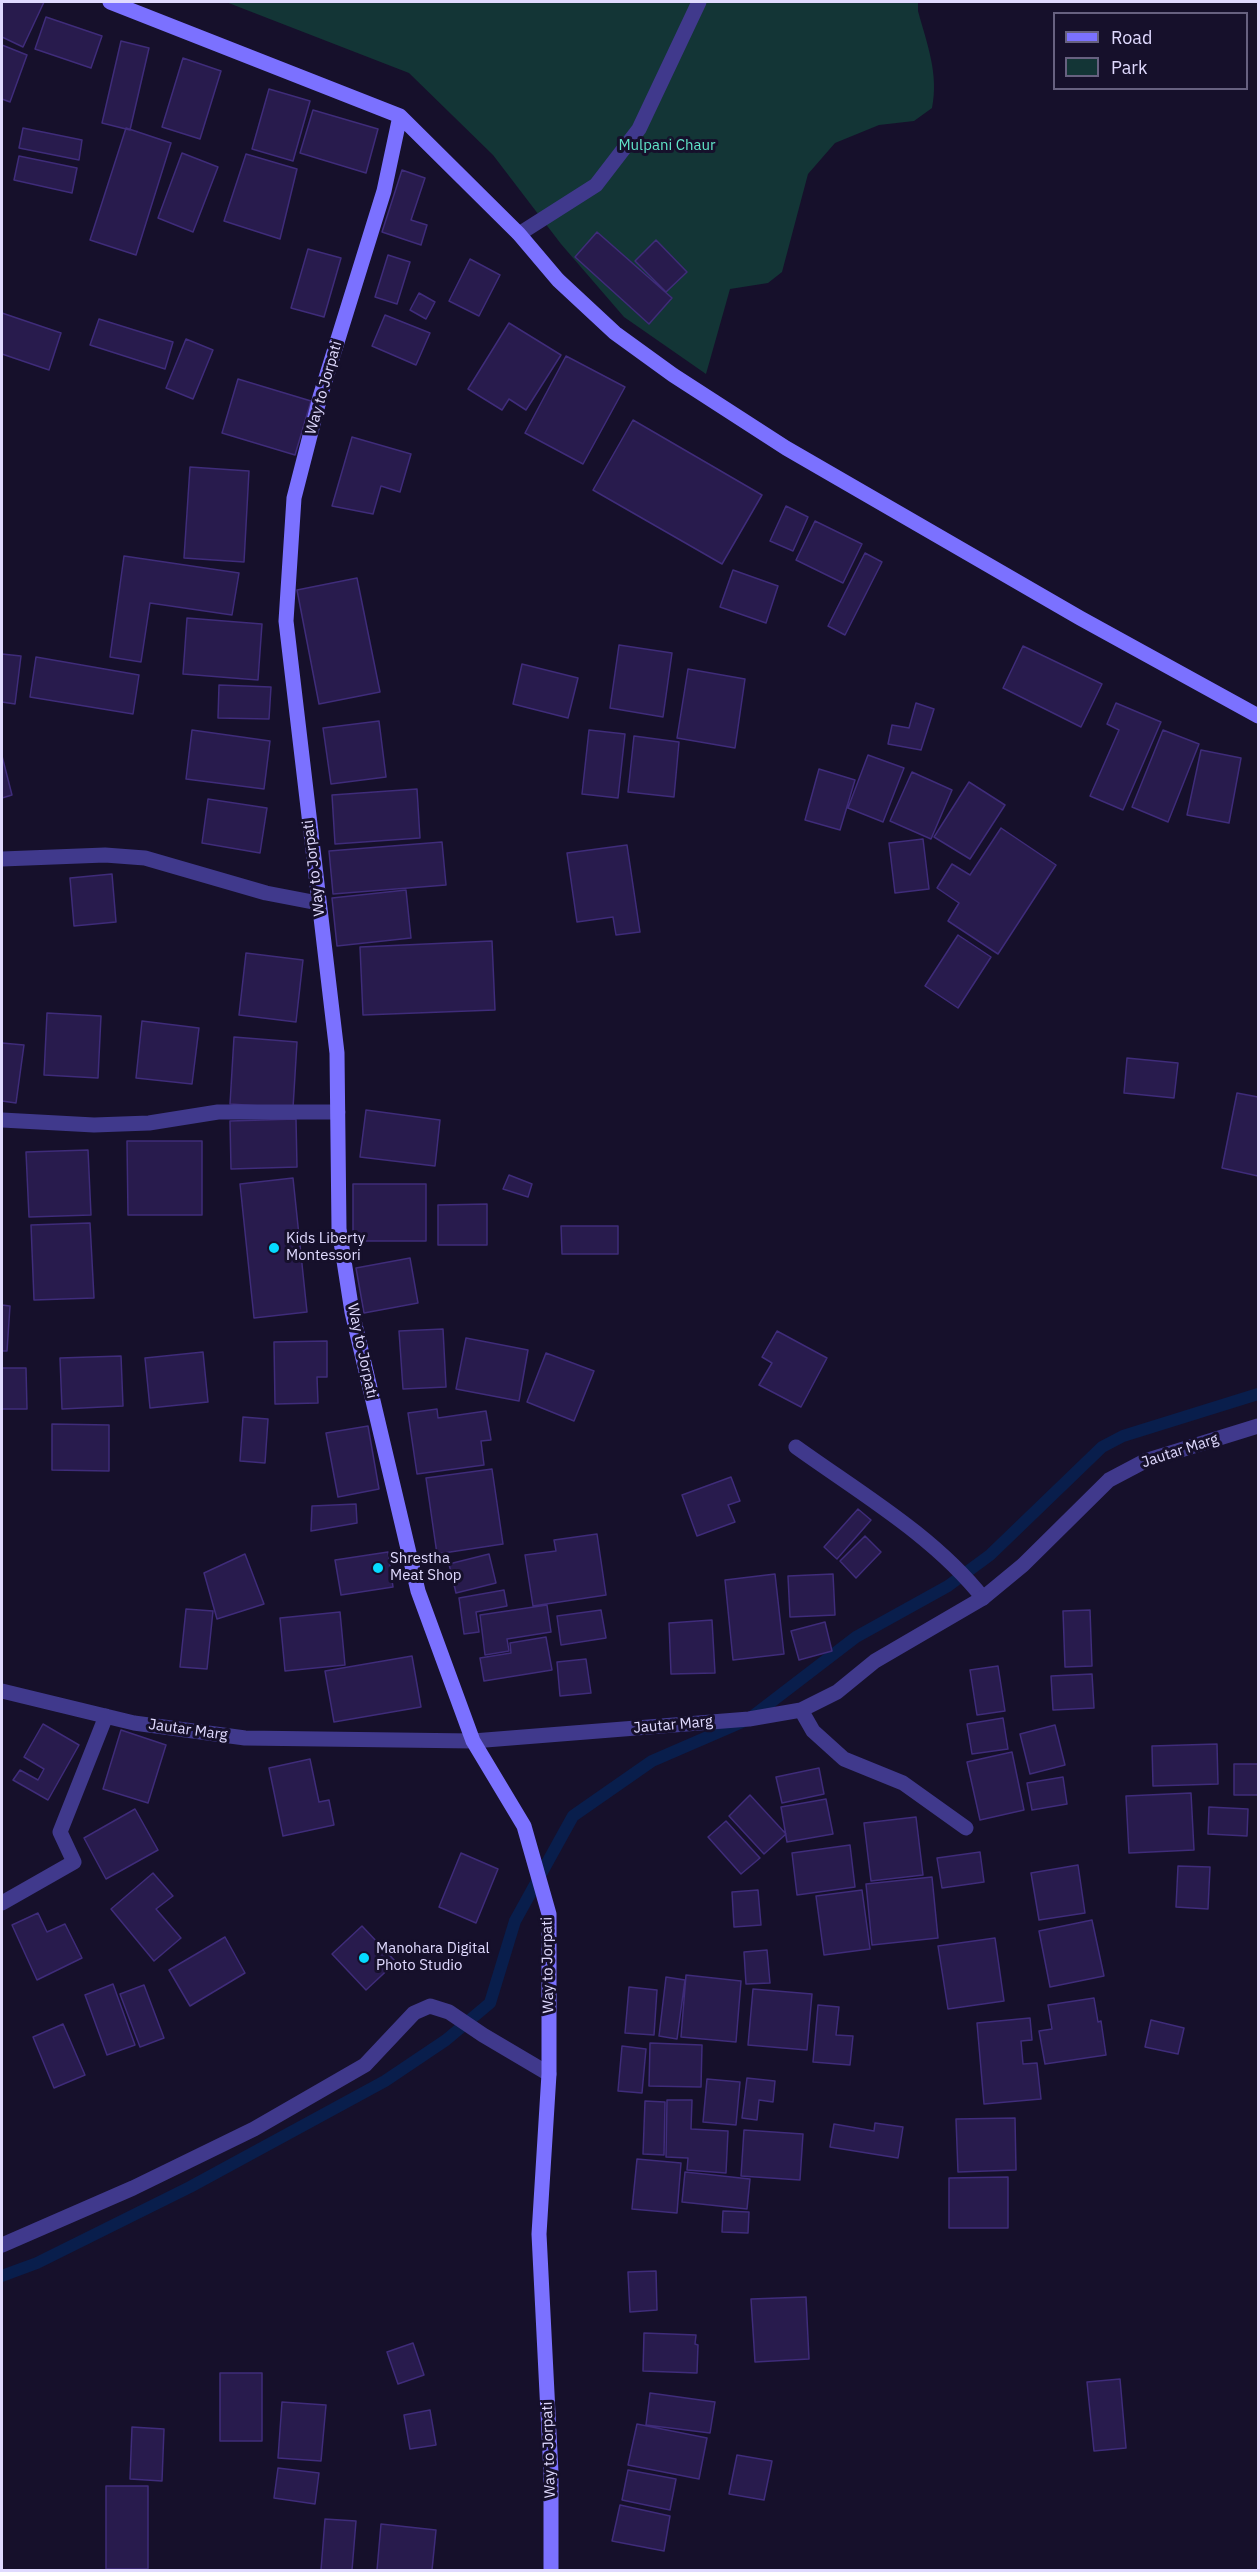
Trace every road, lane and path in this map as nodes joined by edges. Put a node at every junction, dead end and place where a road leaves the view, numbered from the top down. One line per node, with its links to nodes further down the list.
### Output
1 (110, 2): 3 (street)
2 (699, 2): 4 (street)
3 (400, 116): 4 (street); 7 (street, Way to Jorpati)
4 (519, 234): 5 (street)
5 (1258, 716)
6 (2, 860): 7 (street)
7 (318, 903): 8 (street, Way to Jorpati)
8 (338, 1112): 9 (street); 16 (street, Way to Jorpati)
9 (2, 1120)
10 (1258, 1426): 12 (street, Jautar Marg)
11 (796, 1447): 12 (street)
12 (983, 1598): 14 (street, Jautar Marg)
13 (2, 1691): 15 (street, Jautar Marg)
14 (801, 1710): 16 (street, Jautar Marg); 17 (street)
15 (106, 1716): 16 (street, Jautar Marg); 18 (street)
16 (473, 1741): 19 (street, Way to Jorpati)
17 (966, 1828)
18 (2, 1903)
19 (549, 2074): 20 (street); 21 (street, Way to Jorpati)
20 (2, 2245)
21 (551, 2571)

